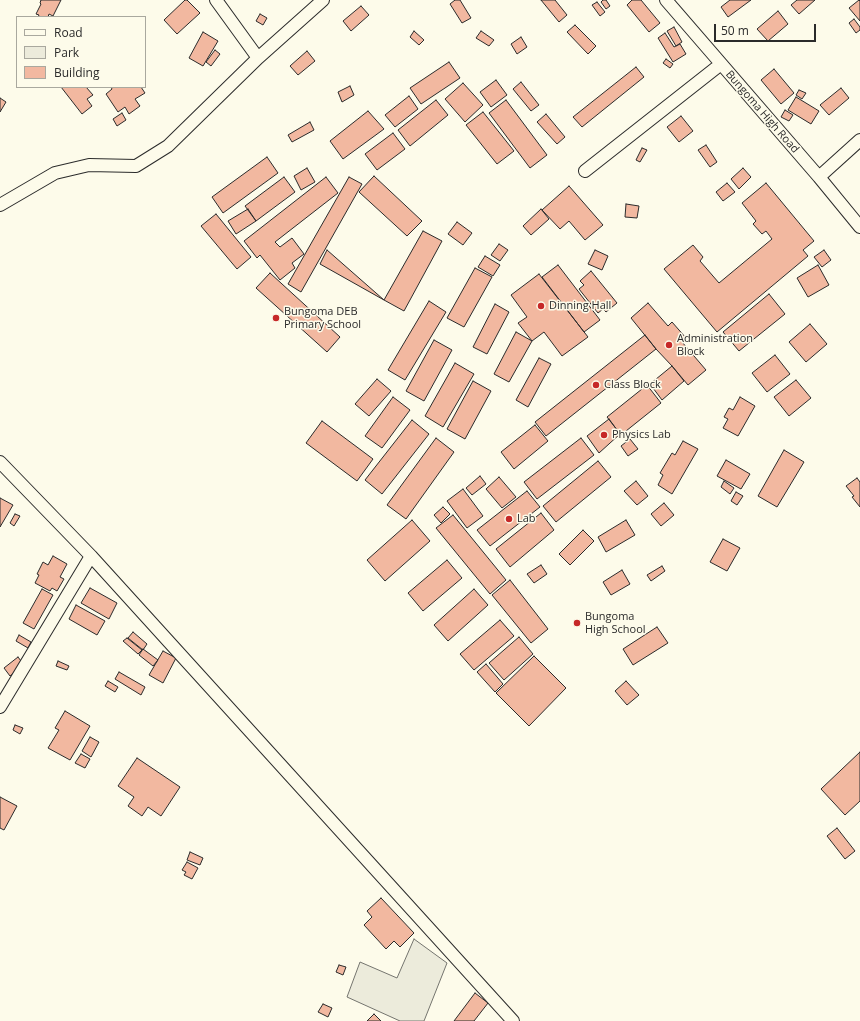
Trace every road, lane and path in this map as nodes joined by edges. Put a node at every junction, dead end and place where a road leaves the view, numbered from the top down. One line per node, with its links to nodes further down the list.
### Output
1 (216, 0): 4 (street)
2 (323, 0): 4 (street)
3 (666, 0): 5 (street)
4 (258, 58): 9 (street)
5 (721, 64): 7 (street, Bungoma High Road); 8 (street, Bungoma High Road)
6 (860, 140): 8 (street)
7 (585, 171)
8 (819, 177): 10 (street, Bungoma High Road)
9 (0, 205)
10 (860, 227)
11 (0, 462): 12 (street)
12 (91, 556): 13 (street); 14 (street)
13 (0, 707)
14 (513, 1021)

